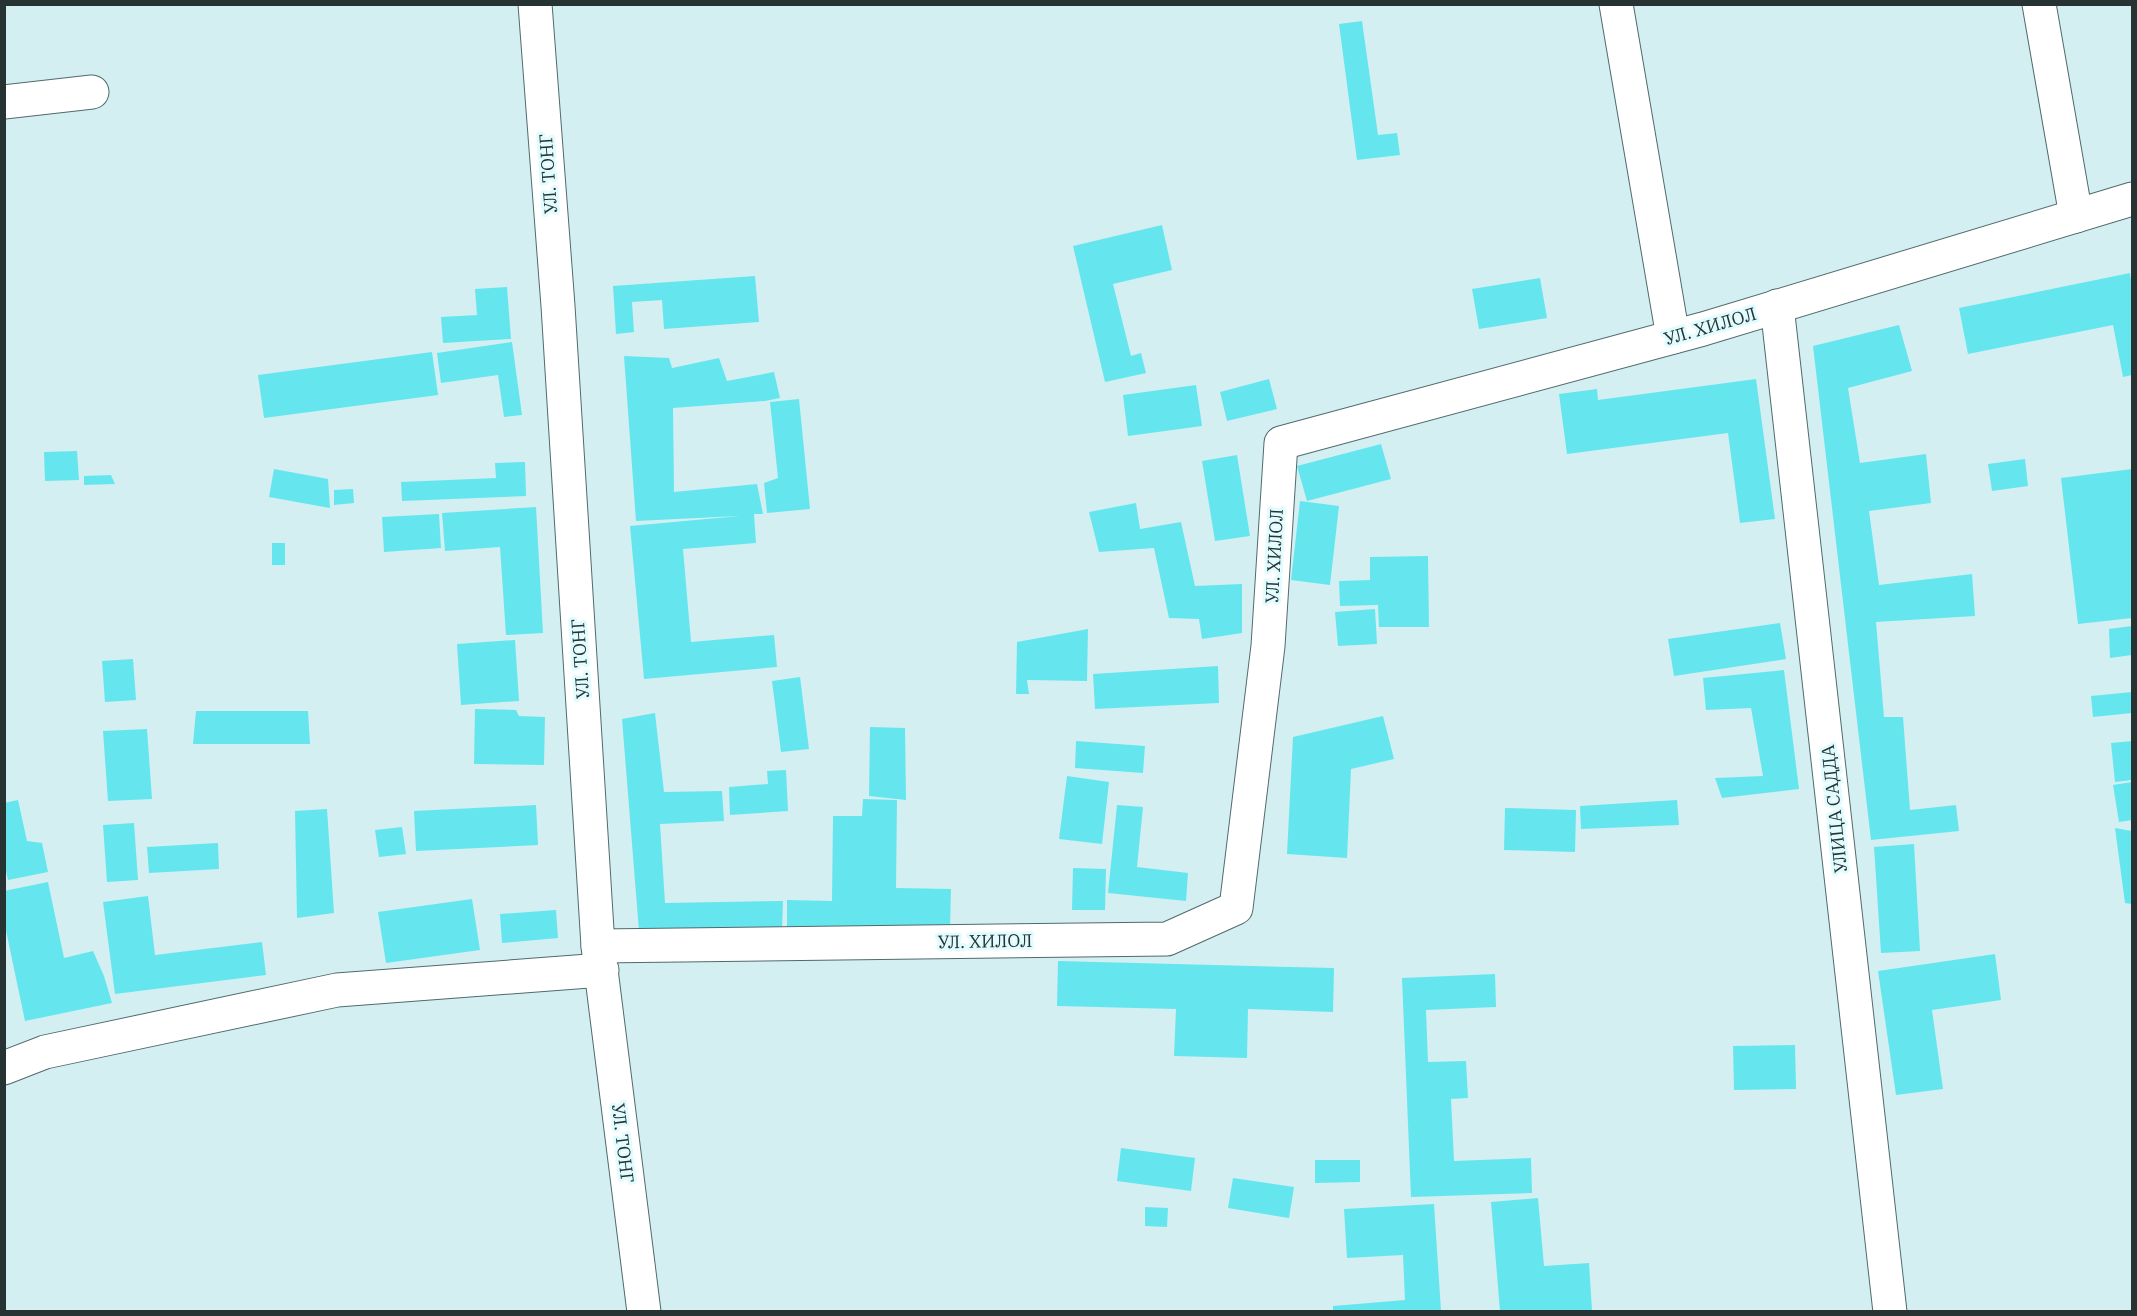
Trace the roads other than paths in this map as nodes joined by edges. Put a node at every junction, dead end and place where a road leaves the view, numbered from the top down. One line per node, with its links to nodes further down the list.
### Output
1 (535, 4): 10 (street, УЛ. ТОНГ)
2 (1616, 4): 9 (street)
3 (2039, 4): 7 (street)
4 (92, 92): 5 (street)
5 (4, 102)
6 (2133, 199): 7 (street, УЛ. ХИЛОЛ)
7 (2076, 216): 8 (street, УЛ. ХИЛОЛ)
8 (1777, 306): 9 (street, УЛ. ХИЛОЛ); 13 (street, УЛИЦА САДДА)
9 (1673, 337): 10 (street, УЛ. ХИЛОЛ)
10 (600, 958): 11 (street); 12 (street, УЛ. ТОНГ)
11 (4, 1068)
12 (644, 1311)
13 (1890, 1311)

